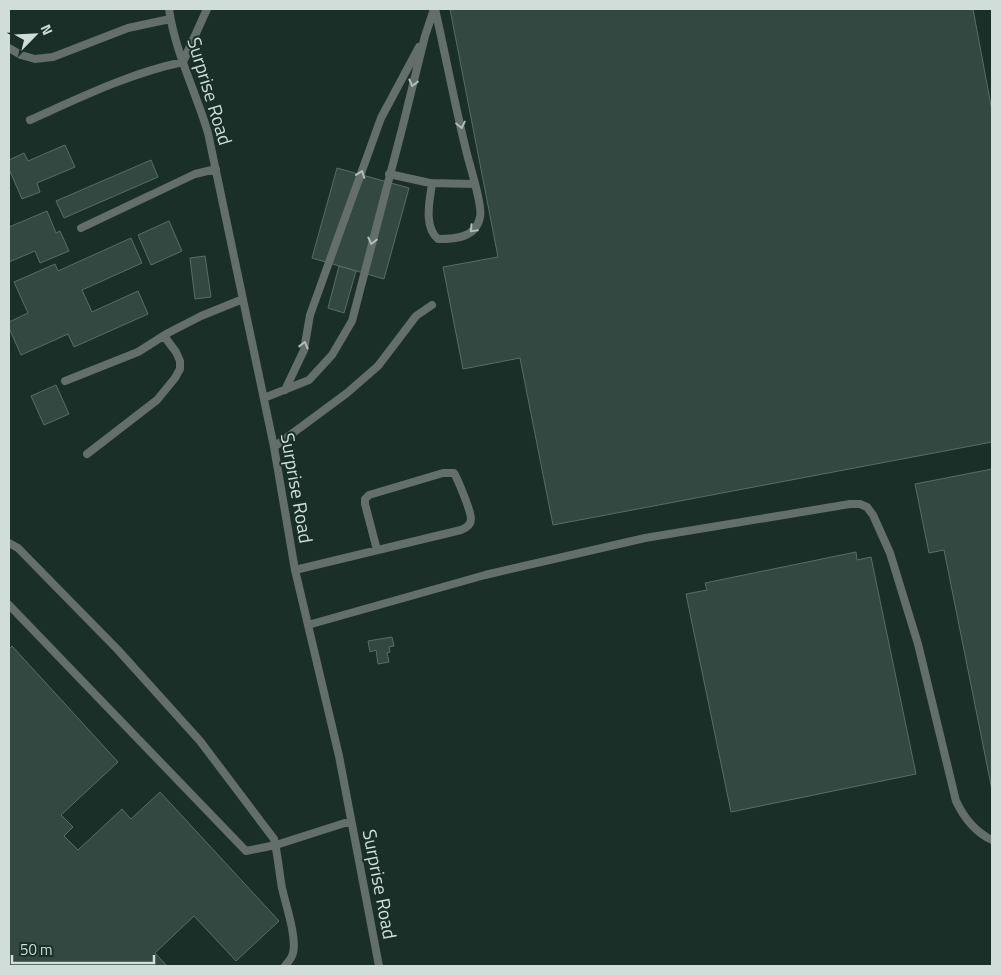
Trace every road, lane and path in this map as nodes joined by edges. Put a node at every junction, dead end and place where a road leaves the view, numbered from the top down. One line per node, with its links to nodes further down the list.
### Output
1 (169, 9): 4 (lane, Surprise Road)
2 (206, 9): 7 (lane)
3 (435, 9): 5 (lane); 12 (lane, one-way to 12)
4 (170, 19): 6 (lane); 7 (lane, Surprise Road)
5 (425, 36): 10 (lane, one-way to 10); 18 (lane, one-way to 5)
6 (9, 48)
7 (183, 62): 8 (lane); 9 (lane, Surprise Road)
8 (30, 120)
9 (216, 169): 13 (lane); 14 (lane, Surprise Road)
10 (390, 174): 11 (lane); 18 (lane, one-way to 18)
11 (432, 183): 12 (lane); 12 (lane, one-way to 11)
12 (474, 184)
13 (81, 228)
14 (243, 300): 16 (lane); 19 (lane, Surprise Road)
15 (432, 305): 20 (lane)
16 (164, 336): 17 (lane); 21 (lane)
17 (65, 381)
18 (286, 390): 19 (lane)
19 (264, 398): 20 (lane, Surprise Road)
20 (274, 447): 24 (lane, Surprise Road)
21 (87, 454)
22 (9, 544): 29 (lane)
23 (377, 550): 23 (lane); 24 (lane)
24 (295, 570): 26 (lane, Surprise Road)
25 (9, 604): 29 (lane)
26 (308, 625): 27 (lane, Surprise Road); 28 (lane)
27 (351, 821): 29 (lane); 31 (lane, Surprise Road)
28 (992, 840)
29 (276, 844): 30 (lane)
30 (285, 966)
31 (379, 966)

